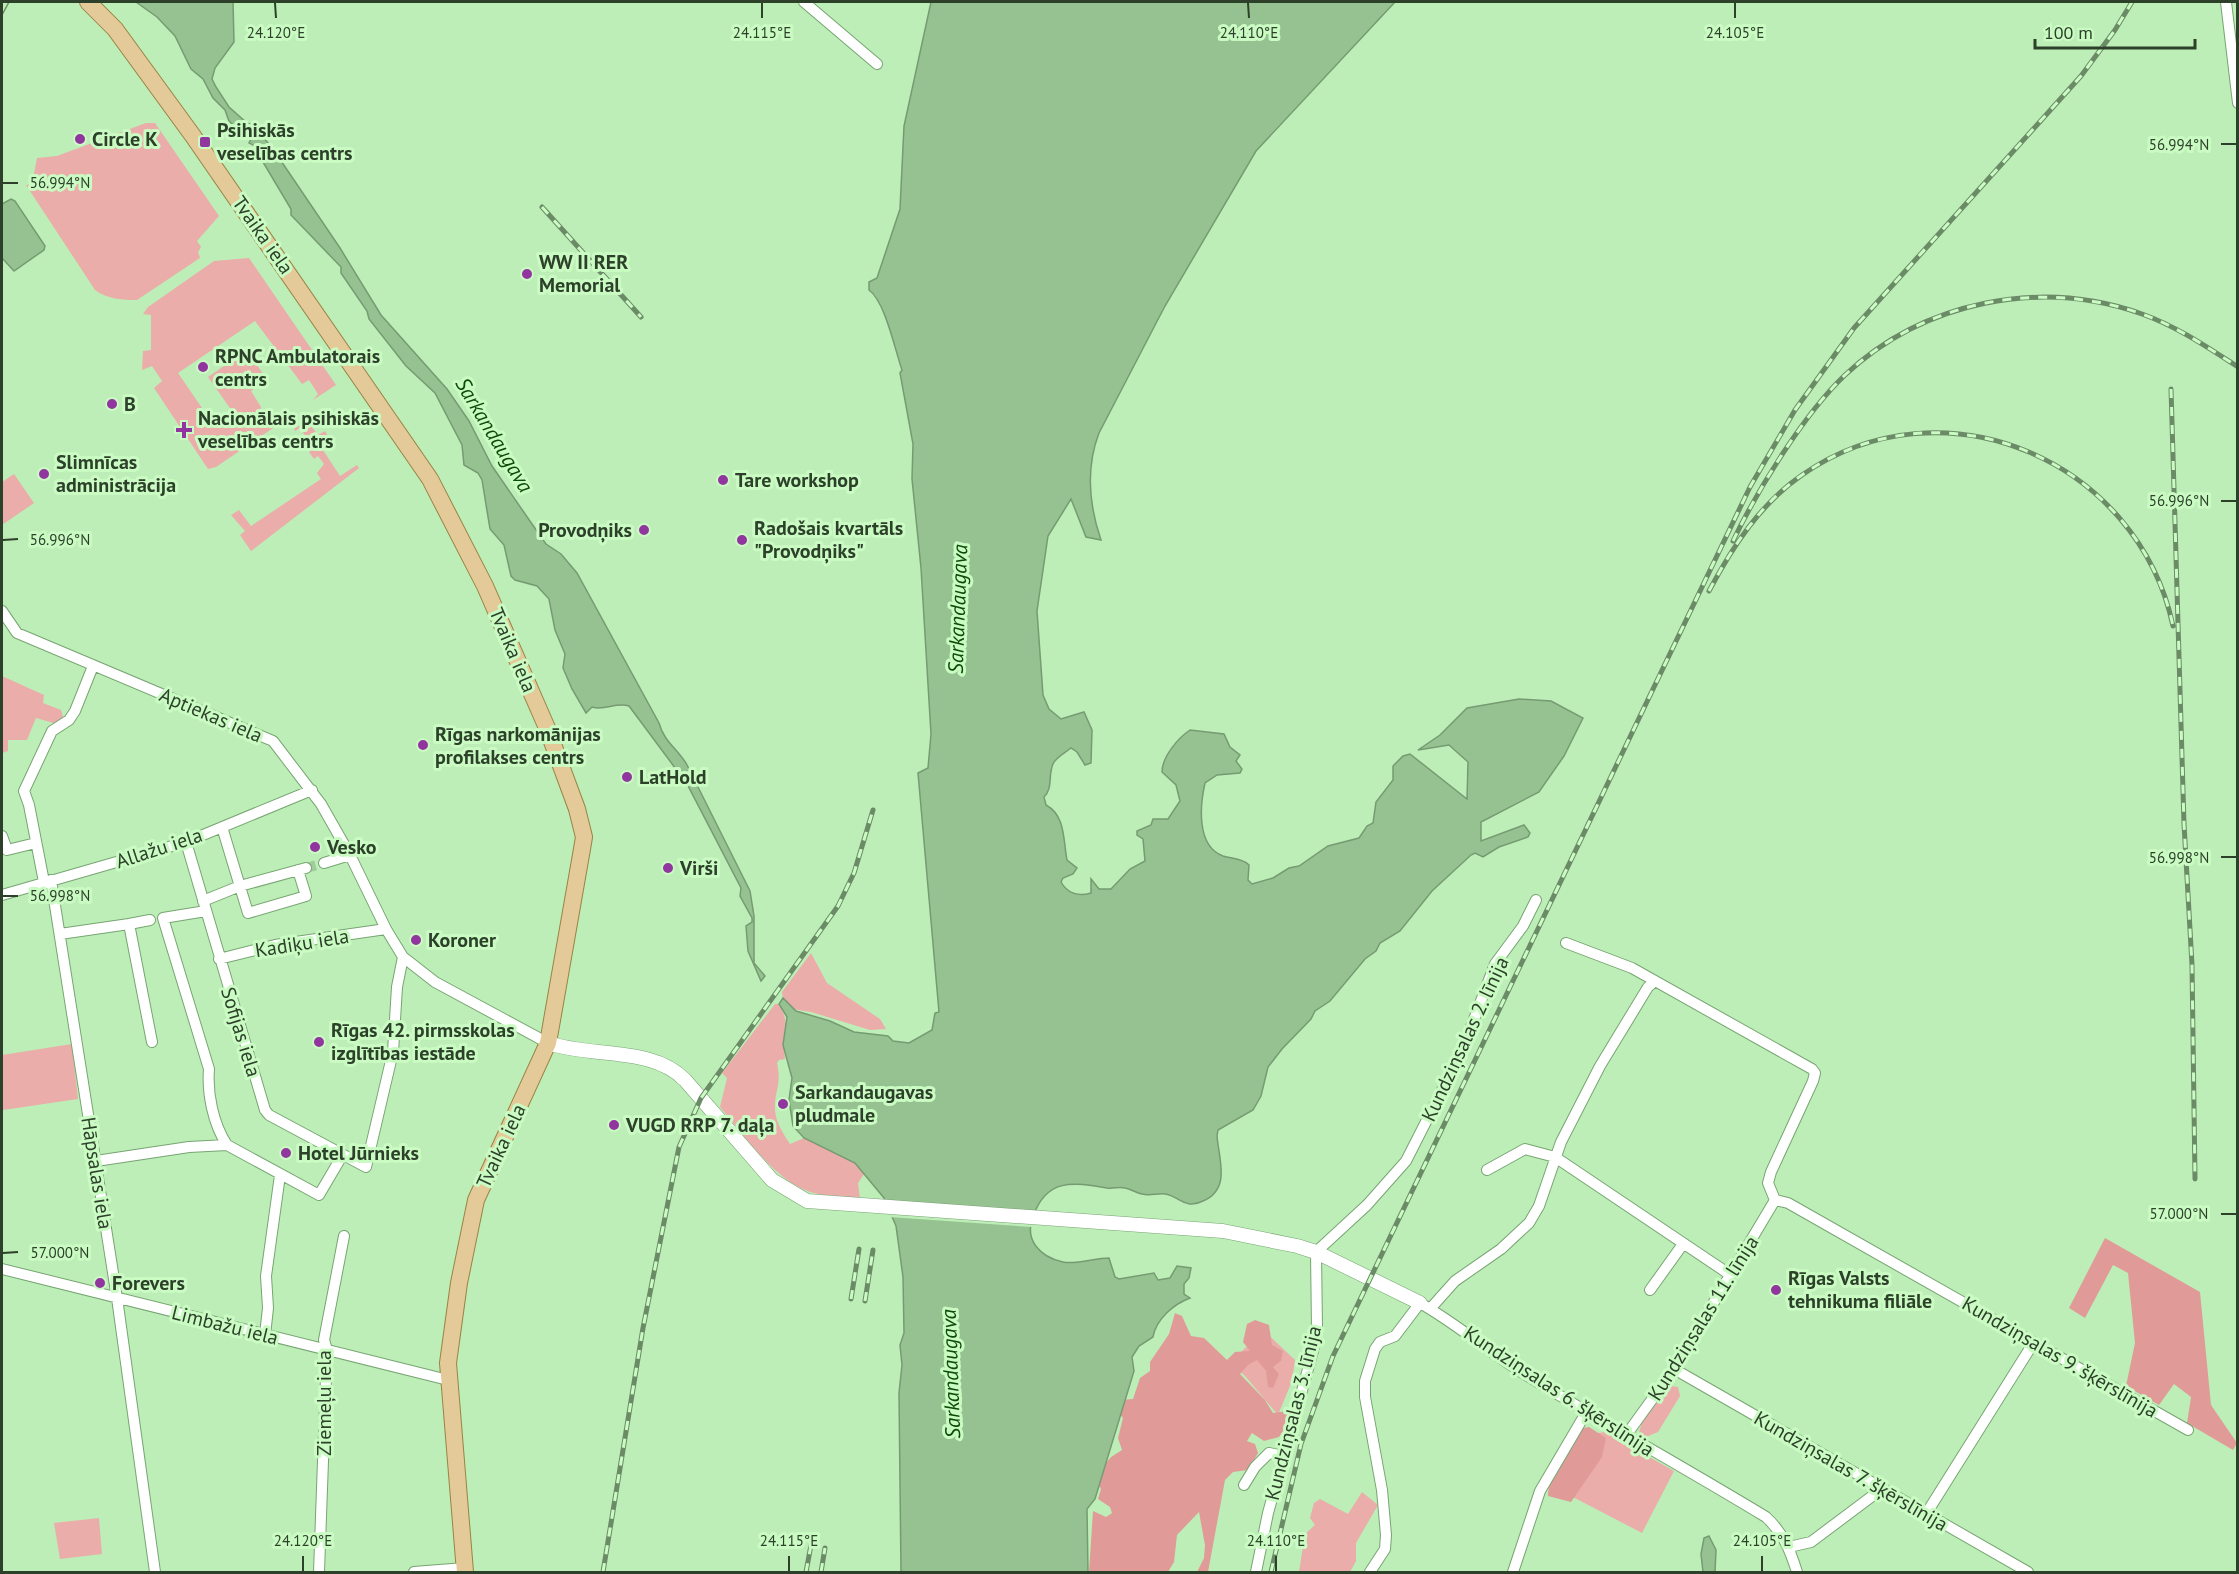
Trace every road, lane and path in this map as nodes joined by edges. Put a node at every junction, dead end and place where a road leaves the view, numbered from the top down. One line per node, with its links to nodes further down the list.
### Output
1 (88, 2): 29 (main road, Tvaika iela)
2 (804, 2): 4 (street)
3 (2226, 2): 5 (street)
4 (877, 64)
5 (2238, 103)
6 (2, 611): 7 (street, Aptiekas iela)
7 (93, 666): 8 (street, Aptiekas iela); 11 (street, Hāpsalas iela)
8 (312, 790): 9 (street, Allažu iela); 13 (street, Aptiekas iela)
9 (222, 827): 12 (street, Allažu iela); 16 (street)
10 (2, 836): 11 (street)
11 (36, 843): 15 (street, Hāpsalas iela)
12 (186, 843): 15 (street, Allažu iela); 19 (street, Sofijas iela)
13 (350, 855): 14 (street); 22 (street, Aptiekas iela)
14 (324, 863)
15 (48, 881): 17 (street, Allažu iela); 23 (street, Hāpsalas iela)
16 (240, 886): 16 (street); 19 (street)
17 (2, 895)
18 (1536, 900): 39 (street, Kundziņsalas 2. līnija)
19 (204, 906): 26 (street, Sofijas iela); 30 (street)
20 (150, 920): 21 (street)
21 (129, 924): 23 (street); 28 (street)
22 (386, 929): 25 (street, Aptiekas iela); 26 (street, Kadiķu iela)
23 (60, 934): 33 (street, Hāpsalas iela)
24 (1566, 943): 27 (street)
25 (404, 957): 29 (street, Aptiekas iela); 31 (street, Sofijas iela)
26 (219, 958): 31 (street, Sofijas iela)
27 (1654, 982): 32 (street); 36 (street)
28 (152, 1042)
29 (548, 1043): 39 (street, Kundziņsalas 6. šķērslīnija); 49 (main road, Tvaika iela)
30 (227, 1145): 33 (street); 35 (street)
31 (342, 1156): 35 (street)
32 (1555, 1157): 34 (street); 38 (street); 44 (street)
33 (96, 1161): 43 (street, Hāpsalas iela)
34 (1487, 1170)
35 (280, 1175): 45 (street)
36 (1775, 1200): 41 (street, Kundziņsalas 11. līnija); 46 (street, Kundziņsalas 9. šķērslīnija)
37 (344, 1236): 47 (street, Ziemeļu iela)
38 (1683, 1244): 41 (street); 42 (street)
39 (1316, 1252): 44 (street, Kundziņsalas 6. šķērslīnija); 53 (street, Kundziņsalas 3. līnija)
40 (2, 1269): 43 (street, Limbažu iela)
41 (1729, 1274): 48 (street, Kundziņsalas 11. līnija)
42 (1650, 1290)
43 (117, 1298): 45 (street, Limbažu iela); 59 (street, Hāpsalas iela)
44 (1425, 1306): 50 (street, Kundziņsalas 6. šķērslīnija); 63 (street)
45 (265, 1335): 47 (street, Limbažu iela)
46 (2034, 1342): 51 (street, Kundziņsalas 9. šķērslīnija); 56 (street)
47 (327, 1350): 49 (street, Limbažu iela); 60 (street, Ziemeļu iela)
48 (1674, 1369): 52 (street, Kundziņsalas 11. līnija); 55 (street, Kundziņsalas 7. šķērslīnija)
49 (448, 1380): 58 (main road, Tvaika iela)
50 (1587, 1411): 52 (street, Kundziņsalas 6. šķērslīnija); 64 (street)
51 (2188, 1430)
52 (1627, 1434): 57 (street, Kundziņsalas 6. šķērslīnija)
53 (1283, 1456): 54 (street); 62 (street, Kundziņsalas 3. līnija)
54 (1244, 1485)
55 (1883, 1488): 56 (street, Kundziņsalas 7. šķērslīnija); 57 (street)
56 (1926, 1514): 66 (street, Kundziņsalas 7. šķērslīnija)
57 (1789, 1547): 65 (street, Kundziņsalas 6. šķērslīnija)
58 (465, 1570): 61 (street)
59 (155, 1572)
60 (319, 1572)
61 (414, 1572)
62 (1256, 1572)
63 (1370, 1572)
64 (1513, 1572)
65 (1797, 1572)
66 (2026, 1572)

